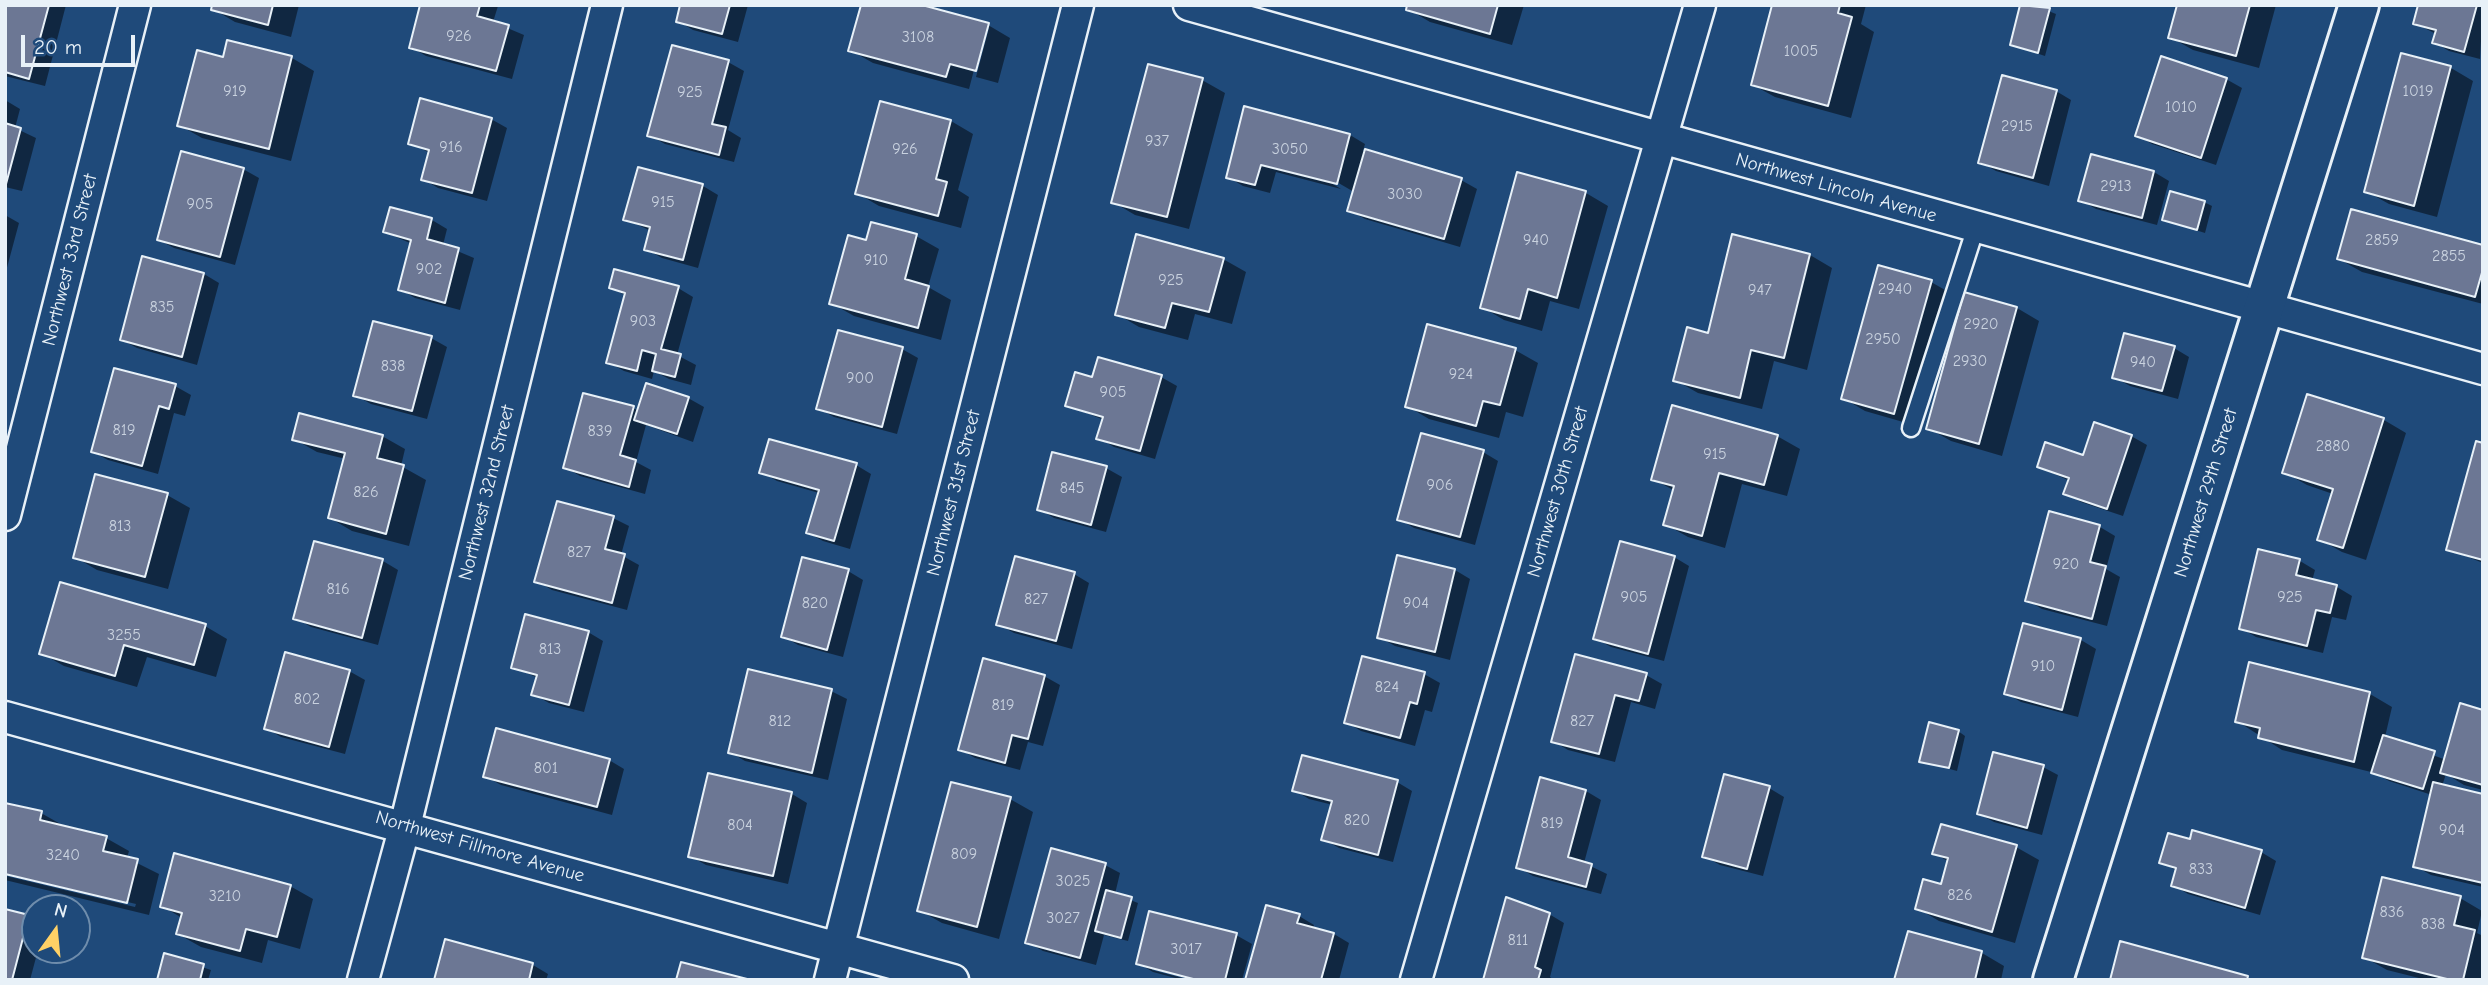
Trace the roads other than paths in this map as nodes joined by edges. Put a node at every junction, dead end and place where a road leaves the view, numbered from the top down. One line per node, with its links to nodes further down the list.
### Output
1 (135, 5): 12 (street, Northwest 33rd Street)
2 (607, 5): 14 (street, Northwest 32nd Street)
3 (1078, 5): 15 (street, Northwest 31st Street)
4 (1189, 5): 7 (street, Northwest Lincoln Avenue)
5 (1700, 5): 7 (street, Northwest 30th Street)
6 (2359, 5): 9 (street, Northwest 29th Street)
7 (1661, 139): 8 (street, Northwest Lincoln Avenue); 19 (street, Northwest 30th Street)
8 (1976, 228): 9 (street, Northwest Lincoln Avenue); 11 (lane)
9 (2264, 309): 10 (street, Northwest Lincoln Avenue); 20 (street, Northwest 29th Street)
10 (2483, 369)
11 (1911, 428)
12 (5, 514)
13 (5, 717): 14 (street, Northwest Fillmore Avenue)
14 (405, 825): 15 (street, Northwest Fillmore Avenue); 16 (street, Northwest 32nd Street)
15 (838, 948): 17 (street, Northwest 31st Street); 18 (street, Northwest Fillmore Avenue)
16 (363, 980)
17 (830, 980)
18 (953, 980)
19 (1416, 980)
20 (2053, 980)

